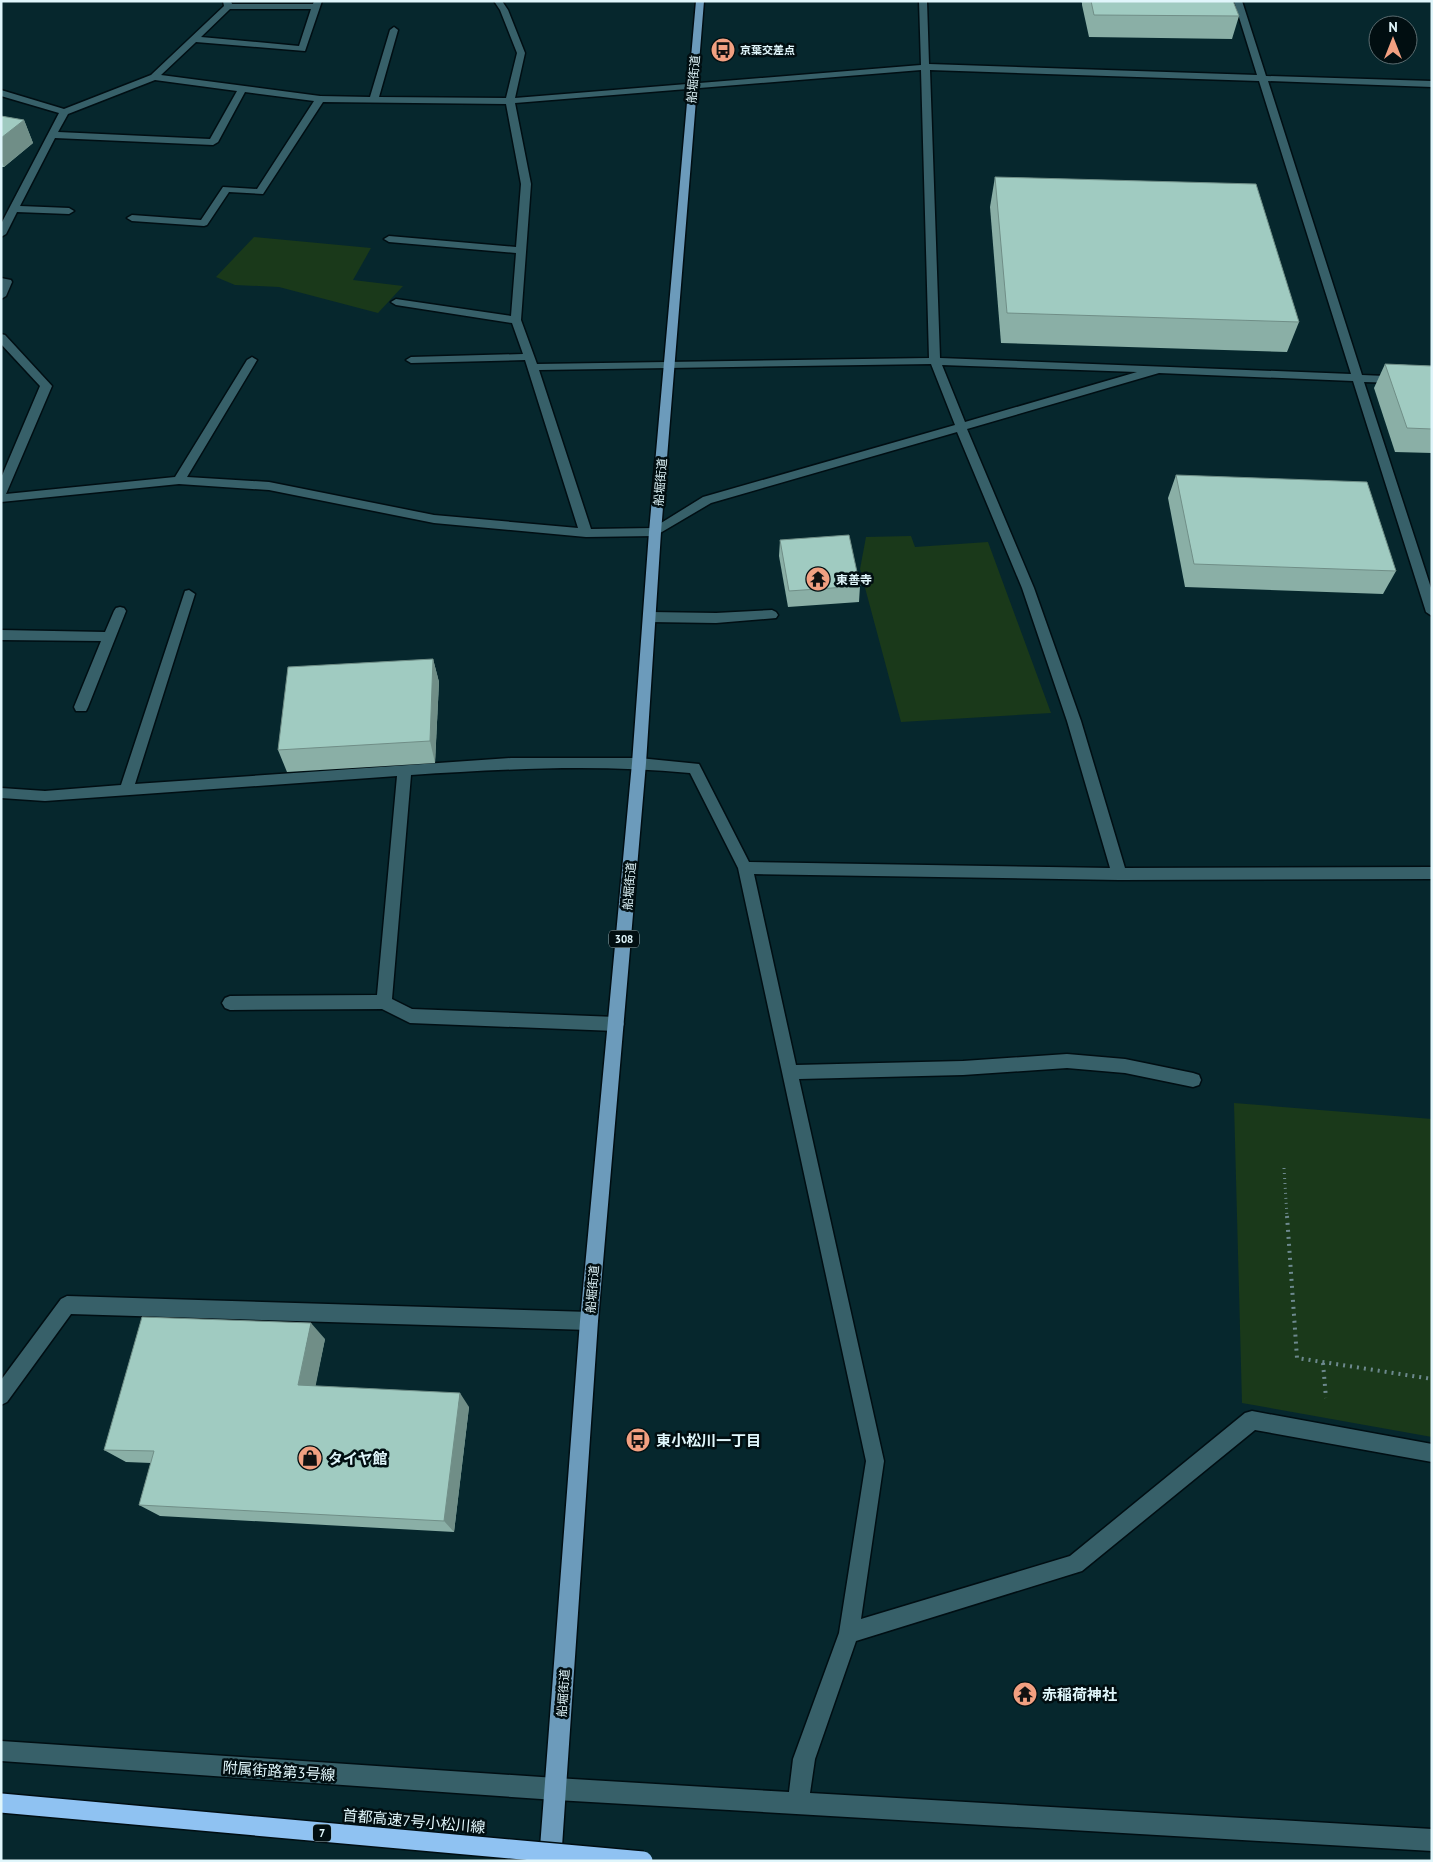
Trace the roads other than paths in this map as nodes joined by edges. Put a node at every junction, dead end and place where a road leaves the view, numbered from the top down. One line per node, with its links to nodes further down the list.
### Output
1 (498, 1): 18 (street)
2 (700, 1): 13 (main road, 船堀街道 / 308)
3 (924, 1): 9 (street)
4 (1238, 1): 11 (street)
5 (228, 4): 6 (street); 8 (street)
6 (317, 4): 8 (street)
7 (394, 30): 17 (street)
8 (194, 39): 10 (street)
9 (926, 67): 11 (street); 13 (street); 34 (street)
10 (154, 77): 14 (street); 19 (street)
11 (1262, 78): 12 (street); 38 (street)
12 (1432, 84)
13 (692, 88): 18 (street); 36 (main road, 船堀街道 / 308)
14 (242, 89): 16 (street); 20 (street)
15 (1, 93): 19 (street)
16 (320, 99): 17 (street); 23 (street)
17 (374, 100): 18 (street)
18 (510, 101): 26 (street)
19 (64, 112): 20 (street)
20 (52, 135): 21 (street)
21 (14, 209): 22 (street); 24 (street)
22 (69, 211)
23 (132, 218)
24 (1, 234)
25 (389, 239): 26 (street)
26 (522, 250): 30 (street)
27 (1, 281): 28 (street)
28 (1, 296)
29 (396, 302): 30 (street)
30 (516, 320): 35 (street)
31 (1, 337): 42 (street)
32 (252, 360): 41 (street)
33 (411, 360): 35 (street)
34 (936, 361): 36 (street); 37 (street); 40 (street)
35 (531, 362): 36 (street); 45 (street)
36 (671, 364): 44 (main road, 船堀街道 / 308)
37 (1158, 370): 38 (street); 40 (street)
38 (1357, 378): 39 (street); 48 (street)
39 (1432, 381)
40 (961, 428): 44 (street); 60 (street)
41 (179, 480): 43 (street); 45 (street)
42 (1, 492)
43 (1, 498)
44 (656, 532): 45 (street); 50 (main road, 船堀街道 / 308)
45 (586, 533)
46 (189, 594): 56 (street)
47 (120, 611): 52 (street)
48 (1432, 612)
49 (772, 615): 50 (street)
50 (650, 617): 54 (main road, 船堀街道 / 308)
51 (1, 635): 52 (street)
52 (109, 637): 53 (street)
53 (80, 707)
54 (639, 763): 55 (street); 58 (street); 63 (main road, 船堀街道 / 308)
55 (404, 771): 56 (street); 61 (street)
56 (126, 791): 57 (street)
57 (1, 793)
58 (745, 868): 60 (street); 64 (street)
59 (1432, 873): 60 (street)
60 (1119, 874)
61 (384, 1002): 62 (street); 63 (street)
62 (230, 1003)
63 (616, 1024): 66 (main road, 船堀街道 / 308)
64 (790, 1072): 65 (street); 69 (street)
65 (1193, 1080)
66 (589, 1321): 67 (street); 71 (main road, 船堀街道 / 308)
67 (1, 1396)
68 (1432, 1453): 69 (street)
69 (849, 1634): 73 (street)
70 (1, 1752): 71 (street, 附属街路第3号線)
71 (556, 1790): 73 (street, 附属街路第3号線); 75 (main road, 船堀街道 / 308)
72 (1, 1802): 76 (highway, 首都高速7号小松川線 / 7, bridge)
73 (798, 1803): 74 (street, 附属街路第3号線)
74 (1432, 1840)
75 (550, 1861)
76 (643, 1861)

